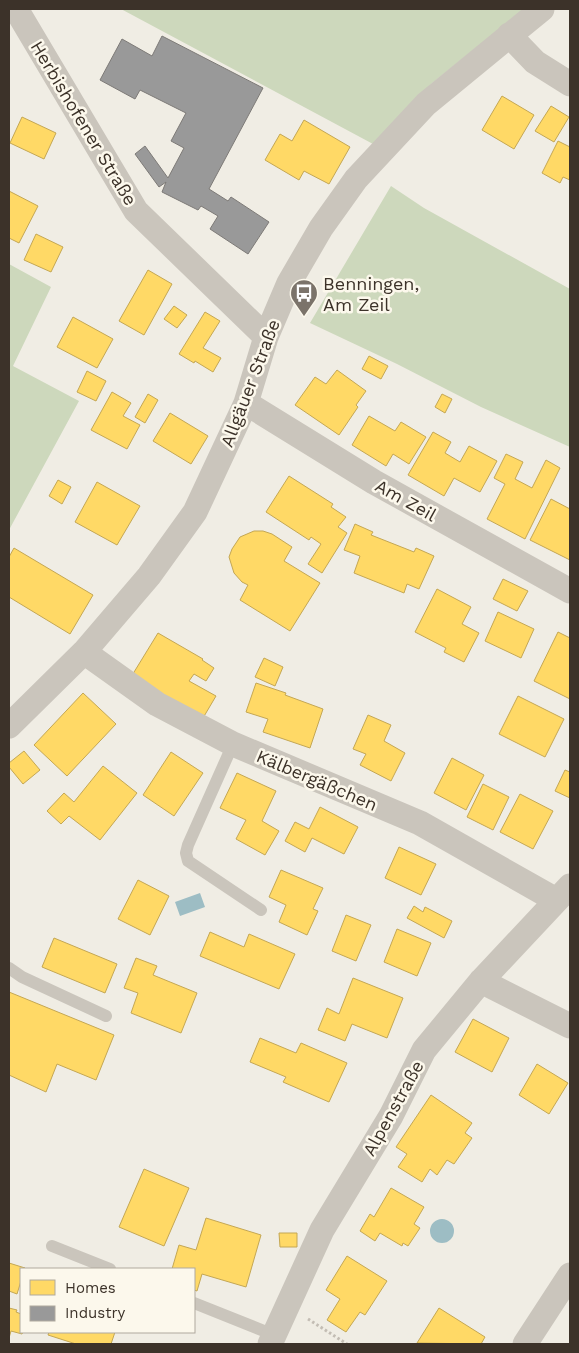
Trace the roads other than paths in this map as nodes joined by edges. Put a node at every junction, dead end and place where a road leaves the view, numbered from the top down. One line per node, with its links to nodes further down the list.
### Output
1 (16, 9): 5 (street, Herbishofener Straße)
2 (542, 9): 3 (street, Allgäuer Straße)
3 (509, 35): 4 (street); 5 (street, Allgäuer Straße)
4 (570, 84)
5 (266, 338): 6 (street, Allgäuer Straße)
6 (246, 403): 7 (street, Am Zeil); 8 (street, Allgäuer Straße)
7 (570, 592)
8 (84, 652): 9 (street, Allgäuer Straße); 10 (street, Kälbergäßchen)
9 (9, 726)
10 (233, 744): 11 (street, Kälbergäßchen); 12 (lane)
11 (563, 893): 14 (street, Alpenstraße)
12 (261, 910)
13 (9, 968): 15 (lane)
14 (481, 981): 16 (street); 21 (street, Alpenstraße)
15 (106, 1016)
16 (570, 1026)
17 (52, 1246): 18 (lane)
18 (107, 1268)
19 (570, 1275): 22 (street)
20 (195, 1303): 21 (lane)
21 (272, 1340)
22 (532, 1342)

